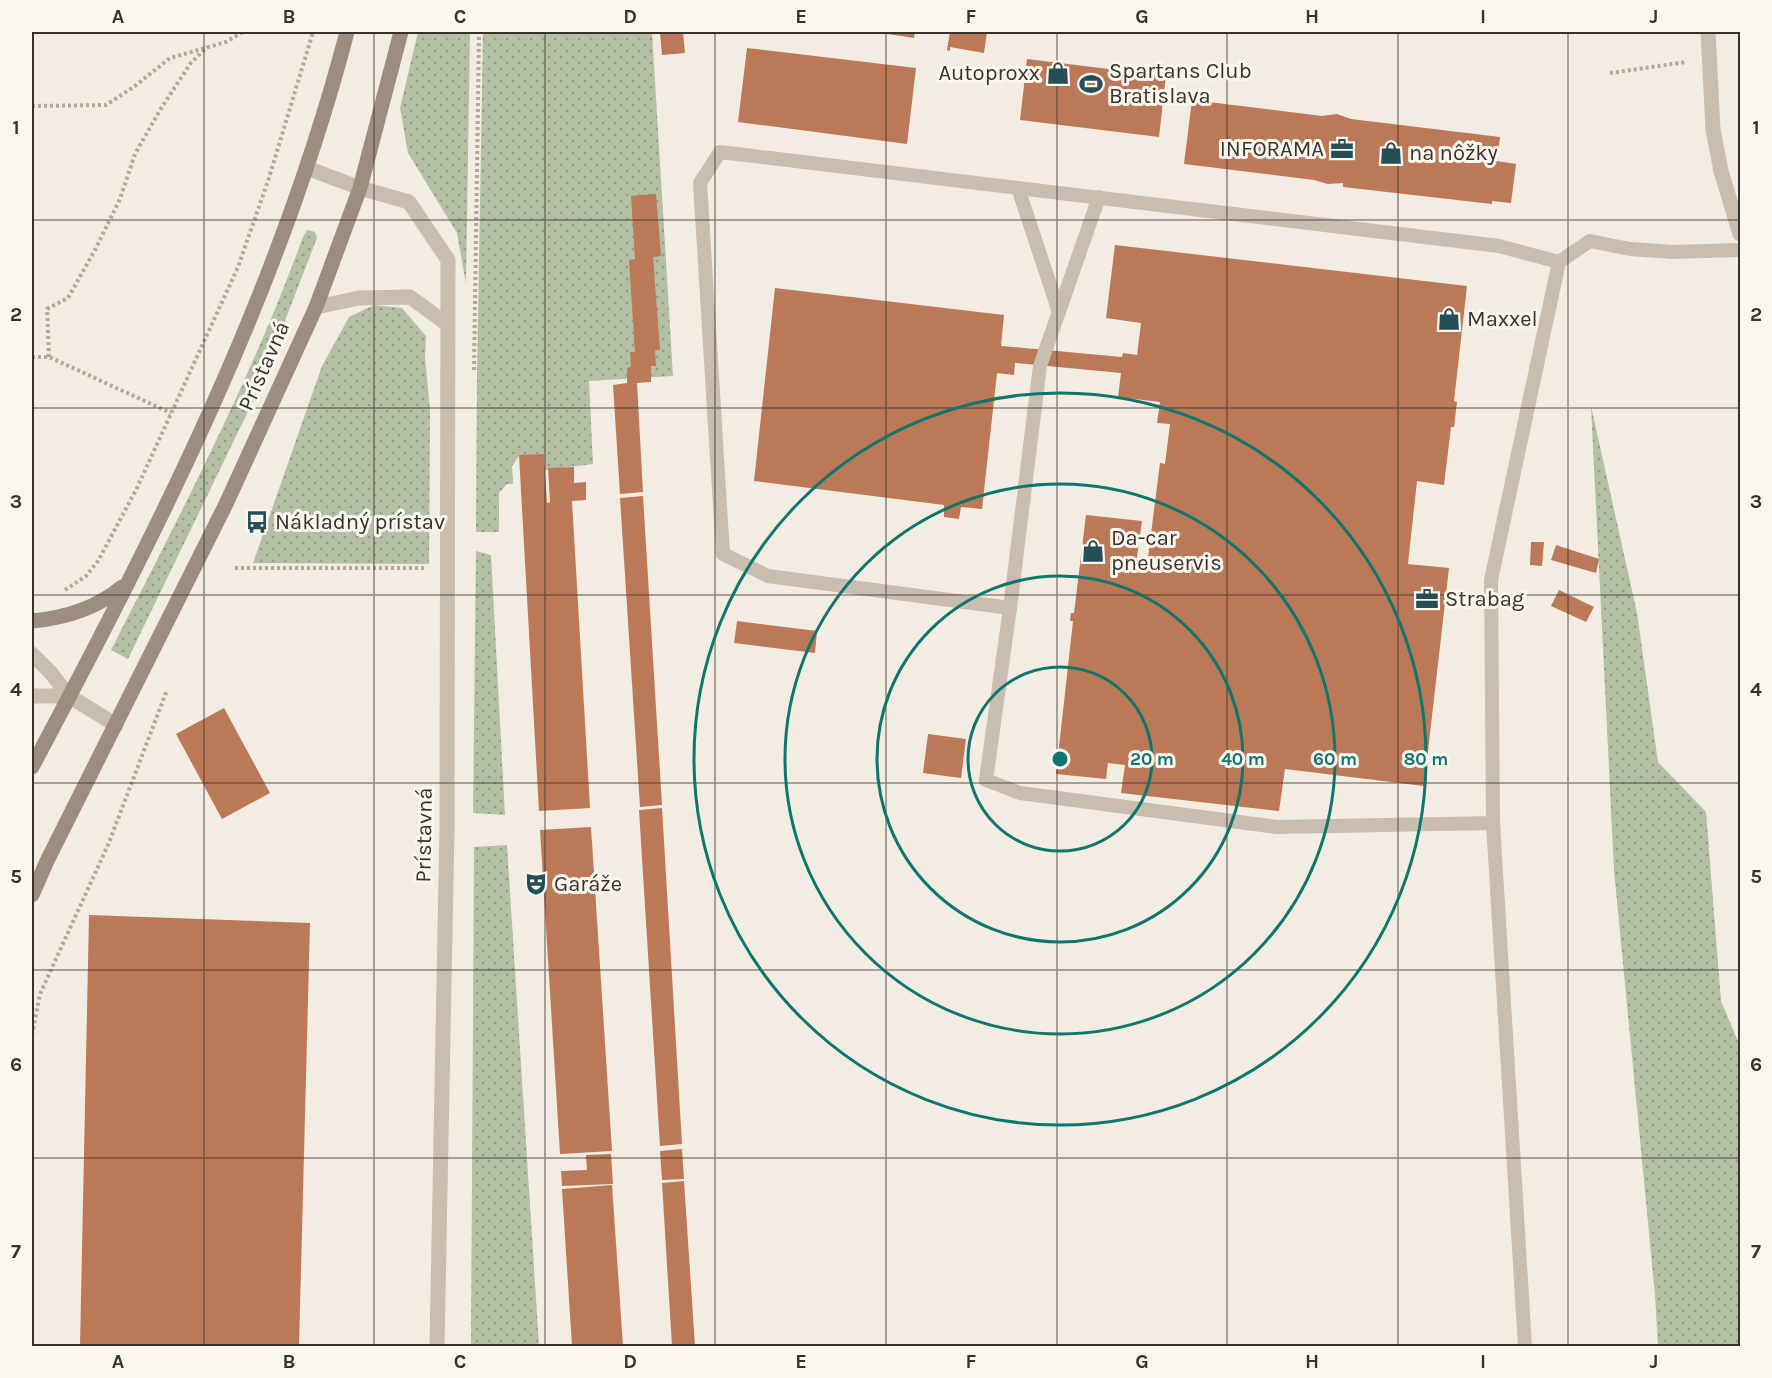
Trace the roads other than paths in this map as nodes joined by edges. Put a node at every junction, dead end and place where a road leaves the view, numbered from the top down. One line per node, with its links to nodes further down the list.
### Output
1 (347, 32): 4 (main road, Prístavná)
2 (401, 32): 5 (main road, Prístavná)
3 (1708, 32): 8 (street)
4 (307, 168): 5 (street, Prístavná); 14 (main road, Prístavná)
5 (360, 188): 11 (main road, Prístavná); 13 (street, Prístavná)
6 (1017, 188): 7 (lane); 12 (lane); 15 (lane)
7 (1099, 197): 10 (lane); 12 (lane)
8 (1740, 234)
9 (1740, 250): 10 (lane)
10 (1559, 262): 22 (lane)
11 (316, 307): 13 (street, Prístavná); 20 (main road, Prístavná)
12 (1059, 312): 15 (lane)
13 (447, 324): 24 (street, Prístavná)
14 (127, 583): 16 (main road); 19 (main road, Prístavná)
15 (1010, 608): 22 (lane)
16 (32, 621)
17 (32, 654): 19 (street)
18 (32, 696): 19 (street)
19 (69, 696): 20 (street); 21 (main road, Prístavná)
20 (116, 725): 23 (main road, Prístavná)
21 (32, 767)
22 (1493, 823): 25 (lane)
23 (32, 896)
24 (437, 1347)
25 (1525, 1347)

